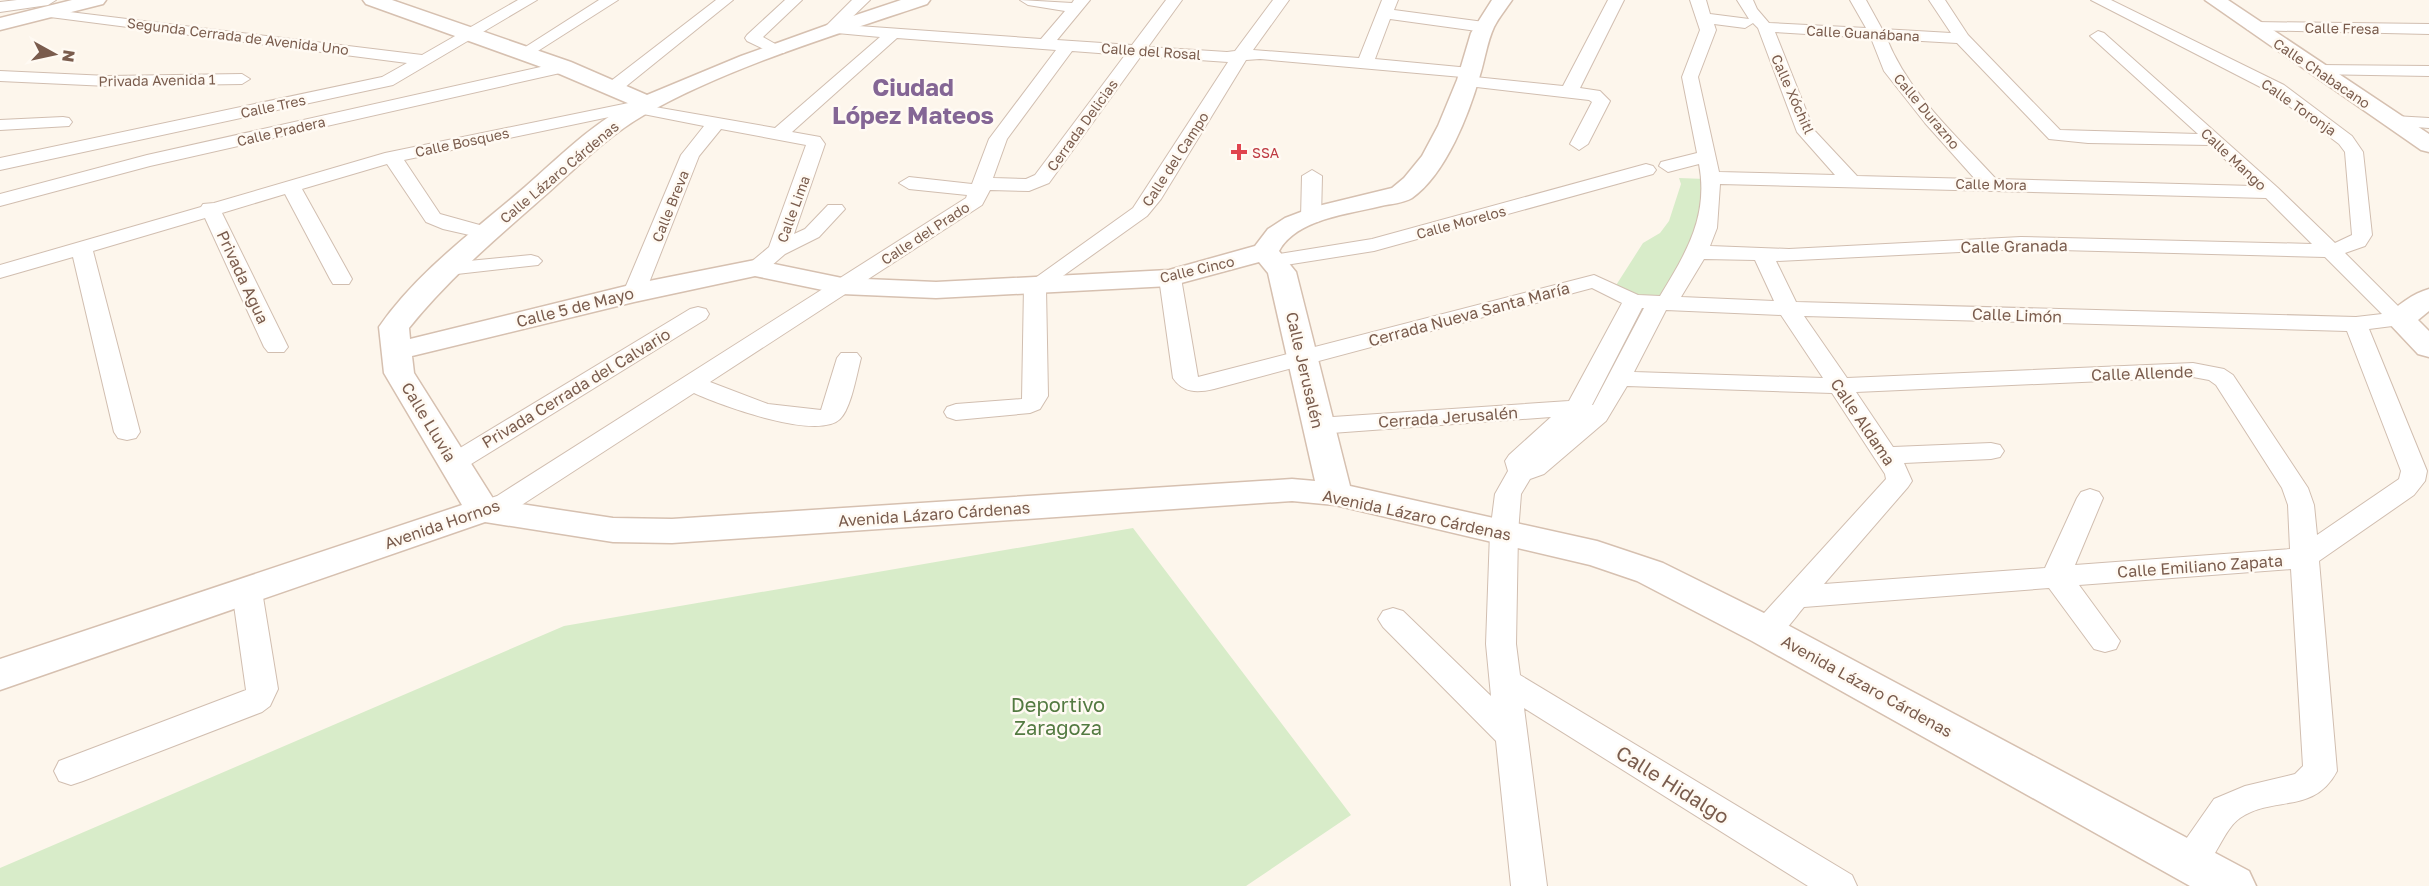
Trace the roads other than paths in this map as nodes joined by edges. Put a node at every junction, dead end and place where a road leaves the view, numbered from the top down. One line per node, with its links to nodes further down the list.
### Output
1 (96, 0): 20 (street)
2 (374, 0): 33 (street)
3 (529, 0): 33 (street, Calle Tres)
4 (610, 0): 41 (street)
5 (724, 0): 51 (street)
6 (794, 0): 39 (street)
7 (862, 0): 30 (street)
8 (920, 0): 30 (street, Calle Bosques)
9 (1028, 0): 21 (street)
10 (1174, 0): 40 (street, Cerrada Delicias)
11 (1281, 0): 42 (street, Calle del Campo)
12 (1502, 0): 27 (street)
13 (1616, 0): 52 (street)
14 (1698, 0): 24 (street)
15 (1745, 0): 28 (street, Calle Xóchitl)
16 (1858, 0): 32 (street, Calle Durazno)
17 (1937, 0): 36 (street)
18 (2098, 0): 35 (street, Calle Toronja)
19 (2215, 0): 29 (street, Calle Chabacano)
20 (54, 4): 22 (street, Segunda Cerrada de Avenida Uno); 26 (street); 43 (street, Segunda Cerrada de Avenida Uno)
21 (1079, 4): 37 (street)
22 (0, 7)
23 (1387, 7): 27 (street); 44 (street)
24 (1702, 18): 25 (street); 64 (street)
25 (1745, 23)
26 (0, 24)
27 (1484, 27): 49 (street)
28 (1764, 27): 32 (street, Calle Guanábana); 70 (street, Calle Xóchitl)
29 (2254, 27): 31 (street, Calle Fresa); 46 (street, Calle Chabacano)
30 (832, 29): 34 (street, Calle del Rosal); 39 (street, Calle Bosques)
31 (2429, 29)
32 (1877, 33): 36 (street, Calle Guanábana); 72 (street, Calle Durazno)
33 (471, 34): 41 (street); 43 (street, Calle Tres)
34 (893, 34): 37 (street, Calle del Rosal); 59 (street)
35 (2171, 34): 60 (street, Calle Mango); 83 (street, Calle Toronja)
36 (1962, 38): 60 (street)
37 (1045, 44): 38 (street, Calle del Rosal)
38 (1068, 46): 40 (street, Calle del Rosal); 74 (street, Calle del Prado)
39 (778, 50): 53 (street, Calle Bosques)
40 (1136, 50): 42 (street, Calle del Rosal); 74 (street, Cerrada Delicias)
41 (524, 53): 45 (street)
42 (1240, 56): 44 (street, Calle del Rosal); 94 (street, Calle del Campo)
43 (426, 60): 65 (street, Calle Tres)
44 (1365, 64): 49 (street, Calle del Rosal)
45 (563, 67): 51 (street); 76 (street, Calle Pradera)
46 (2318, 70): 47 (street); 54 (street, Calle Chabacano)
47 (2429, 71)
48 (0, 76): 50 (street, Privada Avenida 1)
49 (1469, 77): 52 (street, Calle del Rosal); 79 (street)
50 (242, 79)
51 (613, 88): 53 (street)
52 (1569, 92): 61 (street, Calle del Rosal)
53 (643, 106): 58 (street); 63 (street, Calle Bosques); 80 (street, Calle Lázaro Cárdenas)
54 (2394, 121): 56 (street); 62 (street, Calle Chabacano)
55 (63, 122): 57 (street)
56 (2429, 123)
57 (0, 125)
58 (715, 125): 59 (street); 95 (street, Calle Breva)
59 (779, 134): 82 (street, Calle Lima)
60 (2214, 140): 75 (street, Calle Mango)
61 (1579, 144)
62 (2429, 145)
63 (392, 157): 73 (street, Calle Bosques); 80 (street)
64 (1705, 158): 66 (street); 69 (street)
65 (0, 164)
66 (1668, 166)
67 (1646, 170): 86 (street, Calle Morelos)
68 (1312, 176): 79 (street)
69 (1711, 178): 70 (street, Calle Mora); 84 (street)
70 (1851, 181): 72 (street, Calle Mora)
71 (909, 183): 74 (street, Cerrada Delicias)
72 (1990, 184): 75 (street, Calle Mora)
73 (290, 185): 77 (street, Calle Bosques); 92 (street)
74 (982, 188): 93 (street, Calle del Prado)
75 (2271, 192): 83 (street, Calle Mango)
76 (0, 200)
77 (210, 208): 81 (street, Calle Bosques); 104 (street, Privada Agua)
78 (834, 209): 82 (street)
79 (1311, 218): 86 (street)
80 (487, 233): 89 (street, Calle Lázaro Cárdenas)
81 (82, 249): 90 (street, Calle Bosques); 114 (street)
82 (778, 250): 88 (street, Calle Lima)
83 (2331, 251): 85 (street, Calle Granada); 101 (street, Calle Mango)
84 (1697, 252): 85 (street, Calle Granada); 98 (street)
85 (1762, 253): 99 (street, Calle Aldama)
86 (1269, 256): 91 (street, Calle Cinco); 107 (street, Calle Jerusalén)
87 (531, 261): 89 (street)
88 (755, 268): 93 (street, Calle Cinco); 95 (street, Calle 5 de Mayo)
89 (448, 269): 103 (street, Calle Lázaro Cárdenas)
90 (0, 272)
91 (1170, 278): 94 (street, Calle Cinco); 107 (street, Cerrada Nueva Santa María)
92 (341, 279)
93 (842, 286): 94 (street, Calle Cinco); 109 (street, Avenida Hornos)
94 (1035, 286): 111 (street)
95 (634, 292): 103 (street, Calle 5 de Mayo)
96 (2429, 298): 101 (street)
97 (1634, 301): 98 (street, Calle Limón); 107 (street, Cerrada Nueva Santa María); 112 (street)
98 (1662, 303): 99 (street, Calle Limón); 108 (street)
99 (1788, 308): 102 (street, Calle Limón); 110 (street, Calle Aldama)
100 (698, 314): 117 (street, Privada Cerrada del Calvario)
101 (2400, 319): 102 (street, Calle Limón); 105 (street)
102 (2356, 324): 122 (street, Calle Emiliano Zapata)
103 (395, 339): 117 (street, Calle Lluvia)
104 (276, 346)
105 (2429, 348)
106 (849, 358): 109 (street)
107 (1302, 360): 113 (street, Calle Jerusalén)
108 (1620, 379): 110 (street, Calle Allende); 112 (street)
109 (692, 383): 120 (street, Avenida Hornos)
110 (1839, 386): 116 (street, Calle Aldama); 122 (street, Calle Allende)
111 (956, 412)
112 (1587, 412): 113 (street, Cerrada Jerusalén); 121 (street)
113 (1318, 426): 118 (street, Calle Jerusalén)
114 (127, 432)
115 (1991, 451): 116 (street)
116 (1886, 456): 125 (street, Calle Aldama)
117 (454, 463): 120 (street, Calle Lluvia)
118 (1335, 494): 120 (street, Avenida Lázaro Cárdenas); 121 (street, Avenida Lázaro Cárdenas)
119 (2090, 498): 123 (street)
120 (483, 510): 124 (street, Avenida Hornos)
121 (1504, 533): 127 (street, Avenida Lázaro Cárdenas); 130 (street)
122 (2302, 558): 123 (street, Calle Emiliano Zapata); 133 (street, Calle Allende)
123 (2056, 576): 125 (street, Calle Emiliano Zapata); 128 (street)
124 (247, 591): 129 (street, Avenida Hornos); 132 (street)
125 (1797, 597): 127 (street, Calle Aldama)
126 (1393, 619): 131 (street)
127 (1766, 631): 133 (street, Avenida Lázaro Cárdenas)
128 (2105, 641)
129 (0, 675)
130 (1507, 682): 131 (street); 135 (street, Calle Hidalgo)
131 (1512, 736): 134 (street)
132 (71, 771)
133 (2188, 862): 136 (street, Avenida Lázaro Cárdenas)
134 (1529, 886)
135 (1839, 886)
136 (2233, 886)

